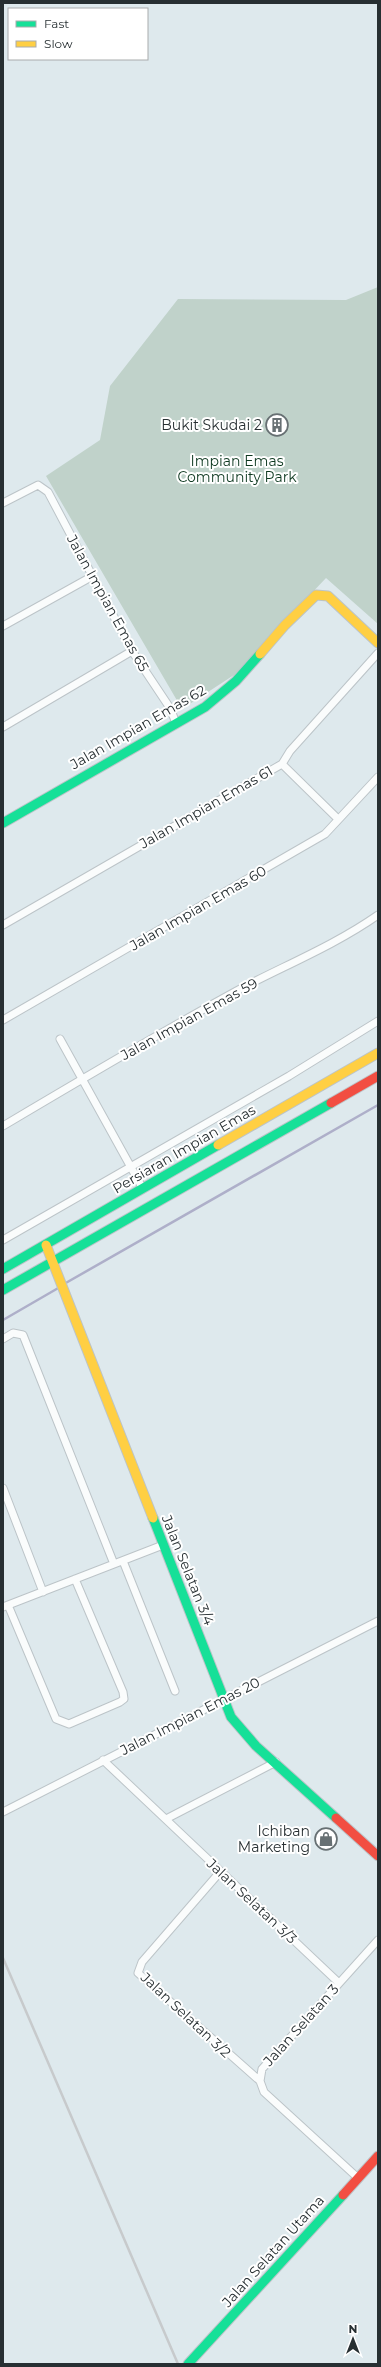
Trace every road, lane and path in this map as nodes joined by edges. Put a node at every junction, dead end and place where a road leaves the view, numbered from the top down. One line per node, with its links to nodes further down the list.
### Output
1 (3, 503): 2 (street, Jalan Impian Emas 65)
2 (91, 577): 3 (street); 5 (street, Jalan Impian Emas 65)
3 (3, 626)
4 (378, 643): 7 (street, Jalan Impian Emas 62)
5 (132, 651): 7 (street, Jalan Impian Emas 65); 8 (street)
6 (378, 653): 9 (street, Jalan Impian Emas 61)
7 (176, 723): 12 (street, Jalan Impian Emas 62)
8 (3, 727)
9 (282, 764): 11 (street); 14 (street, Jalan Impian Emas 61)
10 (378, 777): 11 (street, Jalan Impian Emas 60)
11 (338, 819): 15 (street, Jalan Impian Emas 60)
12 (3, 823)
13 (378, 915): 20 (street, Jalan Impian Emas 59)
14 (3, 923)
15 (3, 1020)
16 (378, 1021): 22 (street)
17 (60, 1039): 20 (street)
18 (378, 1053): 23 (street, Persiaran Impian Emas)
19 (378, 1076): 26 (street)
20 (81, 1079): 21 (street, Jalan Impian Emas 59); 22 (street)
21 (3, 1126)
22 (132, 1168): 23 (street); 24 (street)
23 (143, 1189): 25 (street, Persiaran Impian Emas)
24 (3, 1240)
25 (46, 1245): 26 (street, Jalan Selatan 3/4); 27 (street, Persiaran Impian Emas)
26 (54, 1263): 28 (street); 31 (street, Jalan Selatan 3/4)
27 (3, 1269)
28 (3, 1290)
29 (3, 1339): 33 (street)
30 (3, 1488): 35 (street)
31 (163, 1545): 32 (street); 39 (street, Jalan Selatan 3/4)
32 (123, 1561): 33 (street); 38 (street)
33 (114, 1564): 34 (street)
34 (75, 1579): 35 (street); 36 (street)
35 (43, 1592): 36 (street)
36 (6, 1606)
37 (378, 1621): 39 (street, Jalan Impian Emas 20)
38 (175, 1691)
39 (224, 1700): 40 (street, Jalan Impian Emas 20); 41 (street, Jalan Selatan 3/4)
40 (103, 1760): 42 (street, Jalan Impian Emas 20); 43 (street, Jalan Selatan 3/3)
41 (276, 1762): 43 (street); 44 (street, Jalan Selatan 3/4)
42 (3, 1812)
43 (166, 1819): 45 (street, Jalan Selatan 3/3)
44 (378, 1856)
45 (220, 1872): 47 (street, Jalan Selatan 3/3); 48 (street, Jalan Selatan 3/2)
46 (378, 1940): 47 (street, Jalan Selatan 3)
47 (339, 1983): 48 (street, Jalan Selatan 3)
48 (260, 2081): 50 (street, Jalan Selatan 3)
49 (378, 2156): 50 (street, Jalan Selatan Utama)
50 (358, 2178): 51 (street, Jalan Selatan Utama)
51 (188, 2364)

